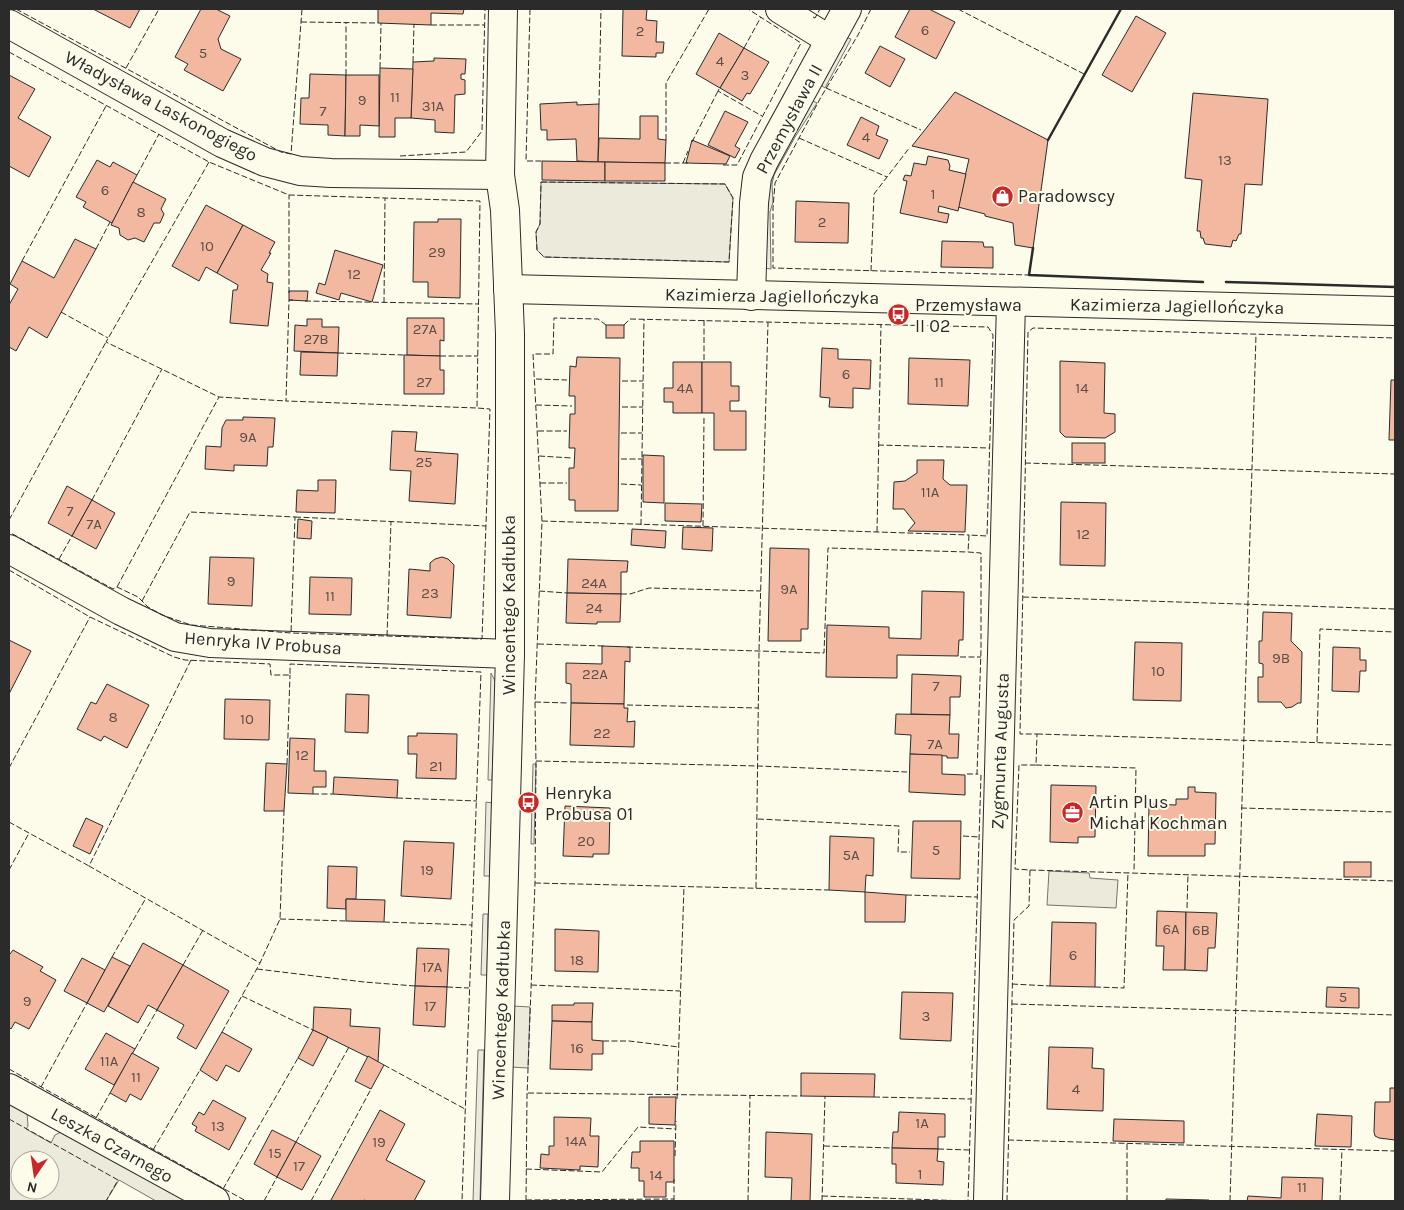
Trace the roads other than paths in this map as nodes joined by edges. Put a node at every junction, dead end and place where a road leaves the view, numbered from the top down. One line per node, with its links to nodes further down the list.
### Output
1 (503, 9): 6 (street, Wincentego Kadłubka)
2 (780, 9): 5 (street)
3 (847, 9): 5 (street, Przemysława II)
4 (9, 24): 6 (street, Władysława Laskonogiego)
5 (830, 40): 8 (street, Przemysława II)
6 (500, 175): 7 (street, Wincentego Kadłubka)
7 (508, 289): 8 (street, Kazimierza Jagiellończyka); 12 (street, Wincentego Kadłubka)
8 (751, 296): 9 (street, Kazimierza Jagiellończyka)
9 (1011, 302): 10 (street, Kazimierza Jagiellończyka); 16 (street, Zygmunta Augusta)
10 (1395, 311)
11 (9, 549): 12 (street, Henryka IV Probusa)
12 (510, 654): 15 (street, Wincentego Kadłubka)
13 (9, 1088): 14 (street, Leszka Czarnego)
14 (215, 1201)
15 (495, 1201)
16 (988, 1201)

